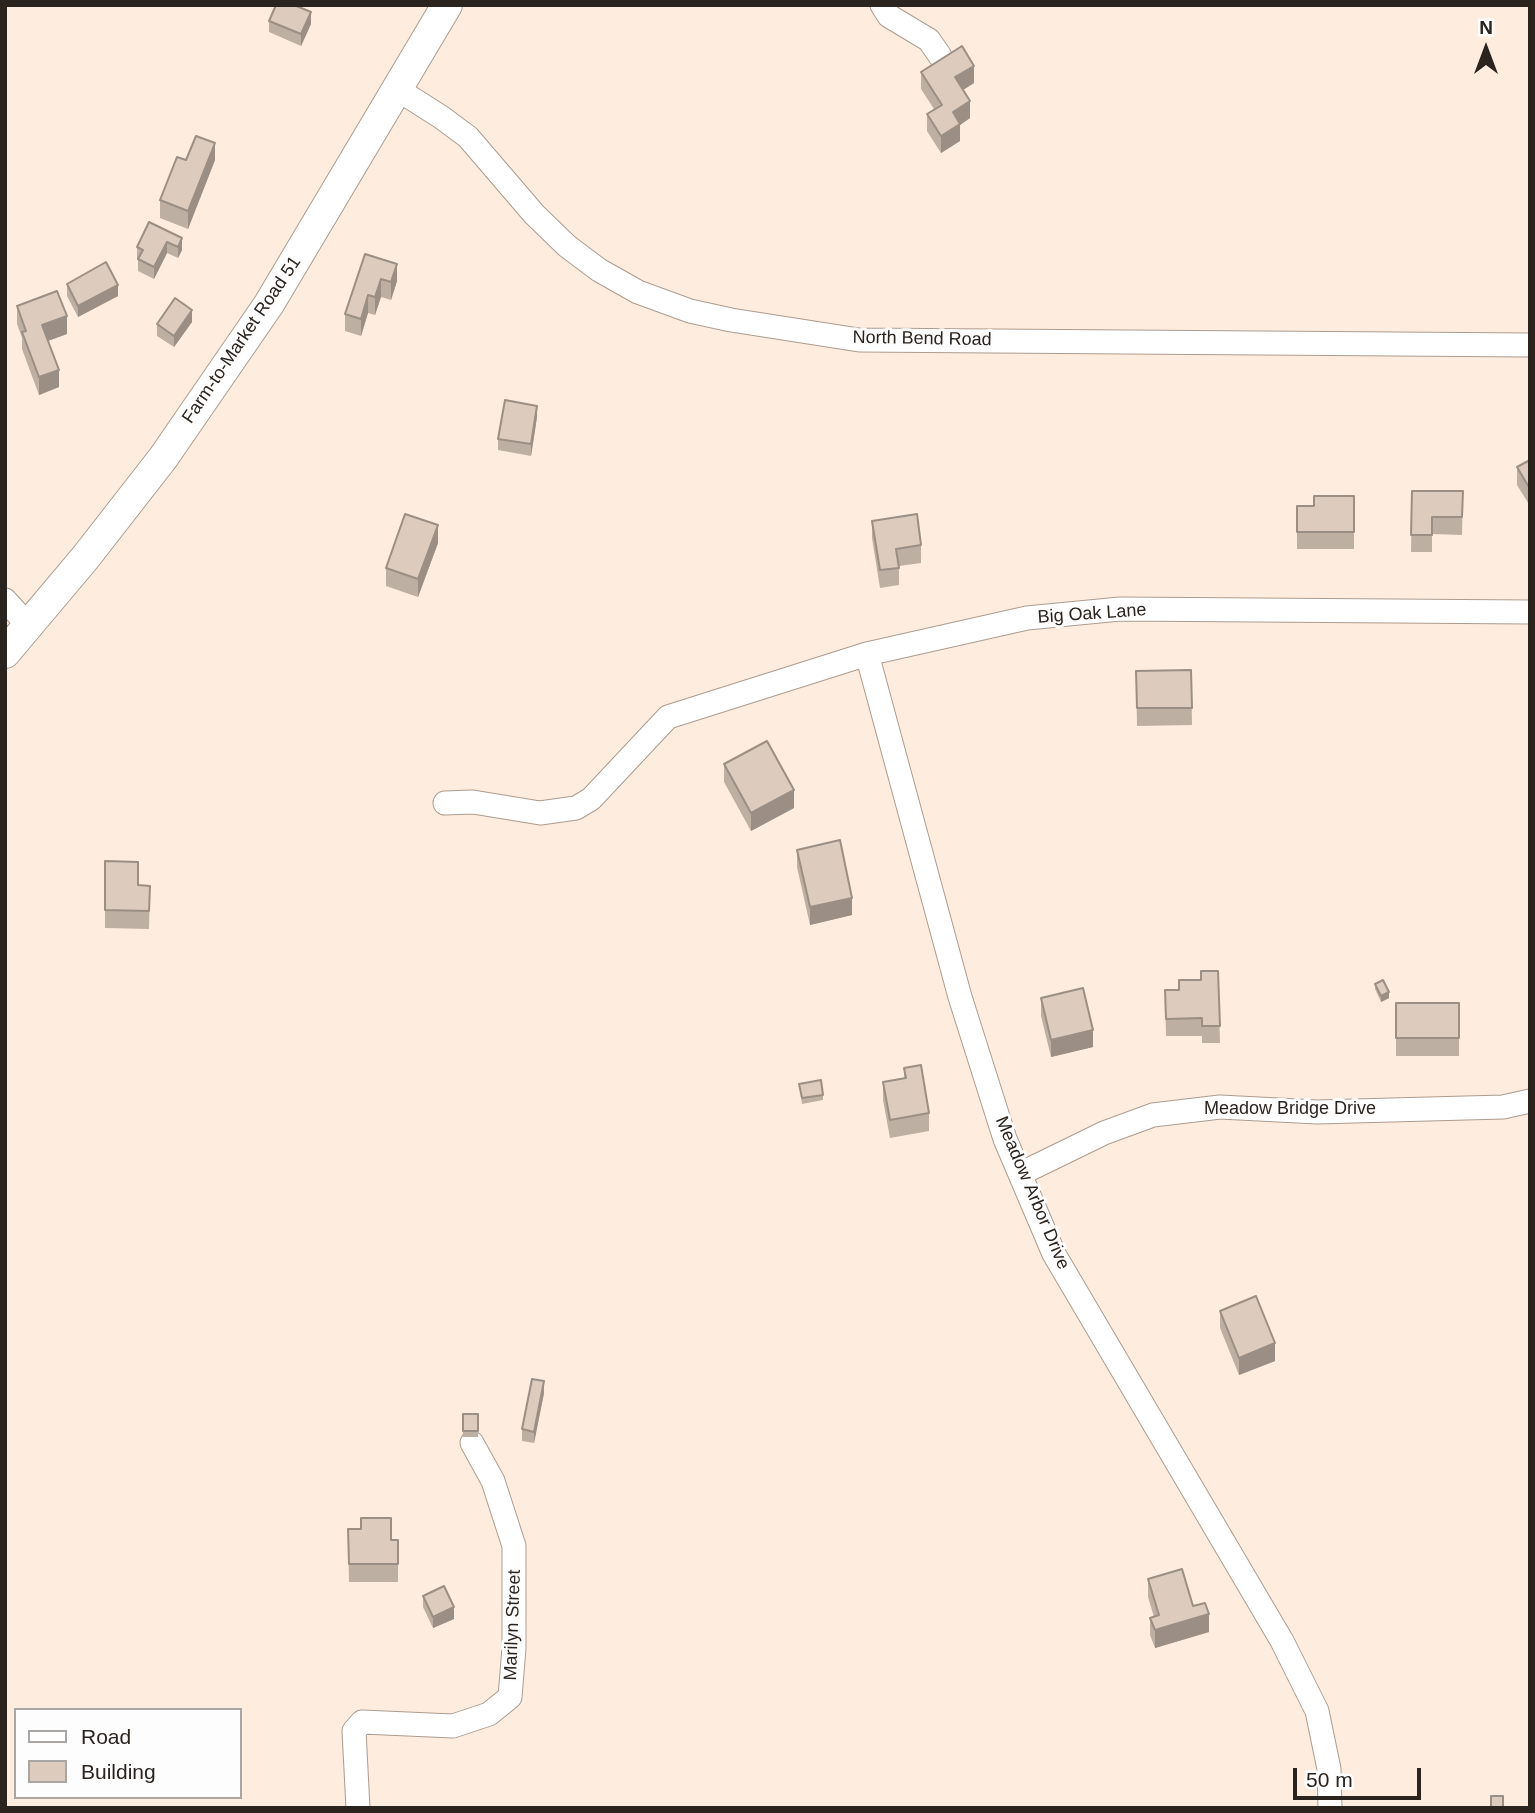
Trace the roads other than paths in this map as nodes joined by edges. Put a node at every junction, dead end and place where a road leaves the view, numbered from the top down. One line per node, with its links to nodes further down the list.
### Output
1 (447, 5): 4 (main road, Farm-to-Market Road 51)
2 (882, 5): 3 (street)
3 (940, 56)
4 (397, 89): 5 (street, North Bend Road); 8 (main road, Farm-to-Market Road 51)
5 (1530, 345)
6 (5, 600): 8 (street)
7 (1530, 612): 10 (street, Big Oak Lane)
8 (27, 625): 9 (main road, Farm-to-Market Road 51)
9 (5, 653)
10 (867, 654): 11 (street, Big Oak Lane); 13 (street, Meadow Arbor Drive)
11 (445, 803)
12 (1530, 1101): 13 (street, Meadow Bridge Drive)
13 (1020, 1174): 16 (street, Meadow Arbor Drive)
14 (472, 1443): 15 (street, Marilyn Street)
15 (358, 1808)
16 (1330, 1808)

